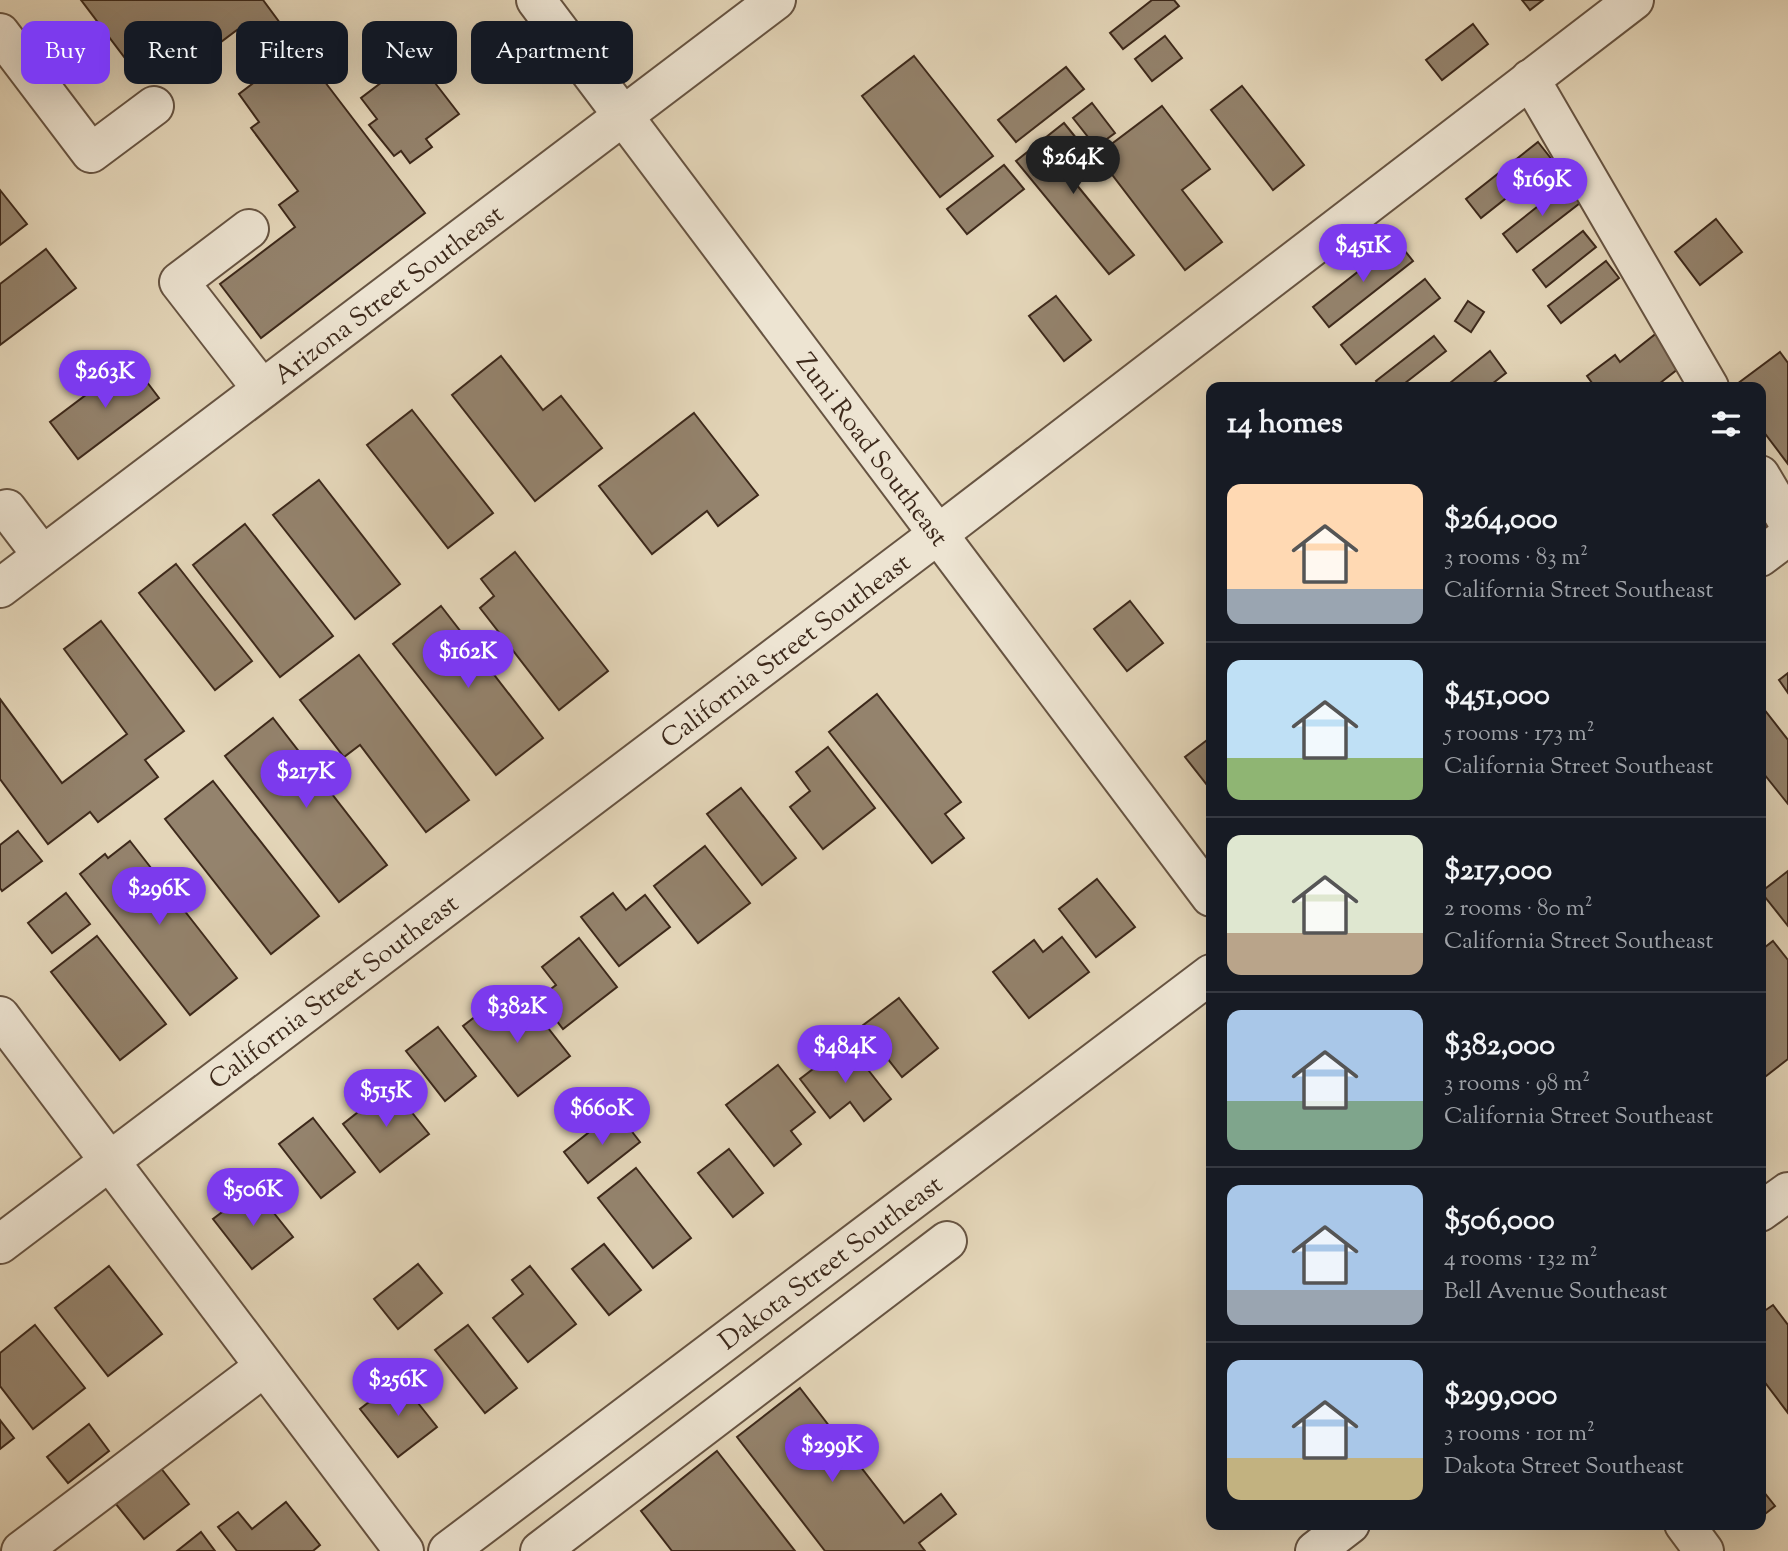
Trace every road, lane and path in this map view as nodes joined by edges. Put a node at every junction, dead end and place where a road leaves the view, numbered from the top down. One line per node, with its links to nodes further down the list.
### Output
1 (536, 0): 7 (street, Zuni Road Southeast)
2 (776, 0): 7 (street, Arizona Street Southeast)
3 (1634, 0): 5 (street, California Street Southeast)
4 (0, 33): 6 (street)
5 (1530, 79): 9 (street); 14 (street, California Street Southeast)
6 (155, 106)
7 (622, 117): 10 (street, Arizona Street Southeast); 14 (street, Zuni Road Southeast)
8 (249, 229): 10 (street)
9 (1706, 382)
10 (262, 390): 17 (street, Arizona Street Southeast)
11 (1766, 485): 13 (street)
12 (7, 509): 17 (street)
13 (1788, 522)
14 (937, 535): 19 (street, Zuni Road Southeast); 22 (street, California Street Southeast)
15 (1788, 536): 16 (street)
16 (1766, 552)
17 (42, 555): 18 (street, Arizona Street Southeast)
18 (0, 588)
19 (1206, 890)
20 (1206, 978): 32 (street, Dakota Street Southeast)
21 (0, 1016): 22 (street)
22 (108, 1161): 26 (street, California Street Southeast); 27 (street)
23 (1788, 1192): 24 (street)
24 (1766, 1208)
25 (947, 1241): 33 (street)
26 (0, 1244)
27 (264, 1367): 30 (street); 31 (street)
28 (1342, 1530): 34 (street)
29 (1688, 1530): 35 (street)
30 (21, 1551)
31 (404, 1551)
32 (448, 1551)
33 (540, 1551)
34 (1315, 1551)
35 (1704, 1551)

